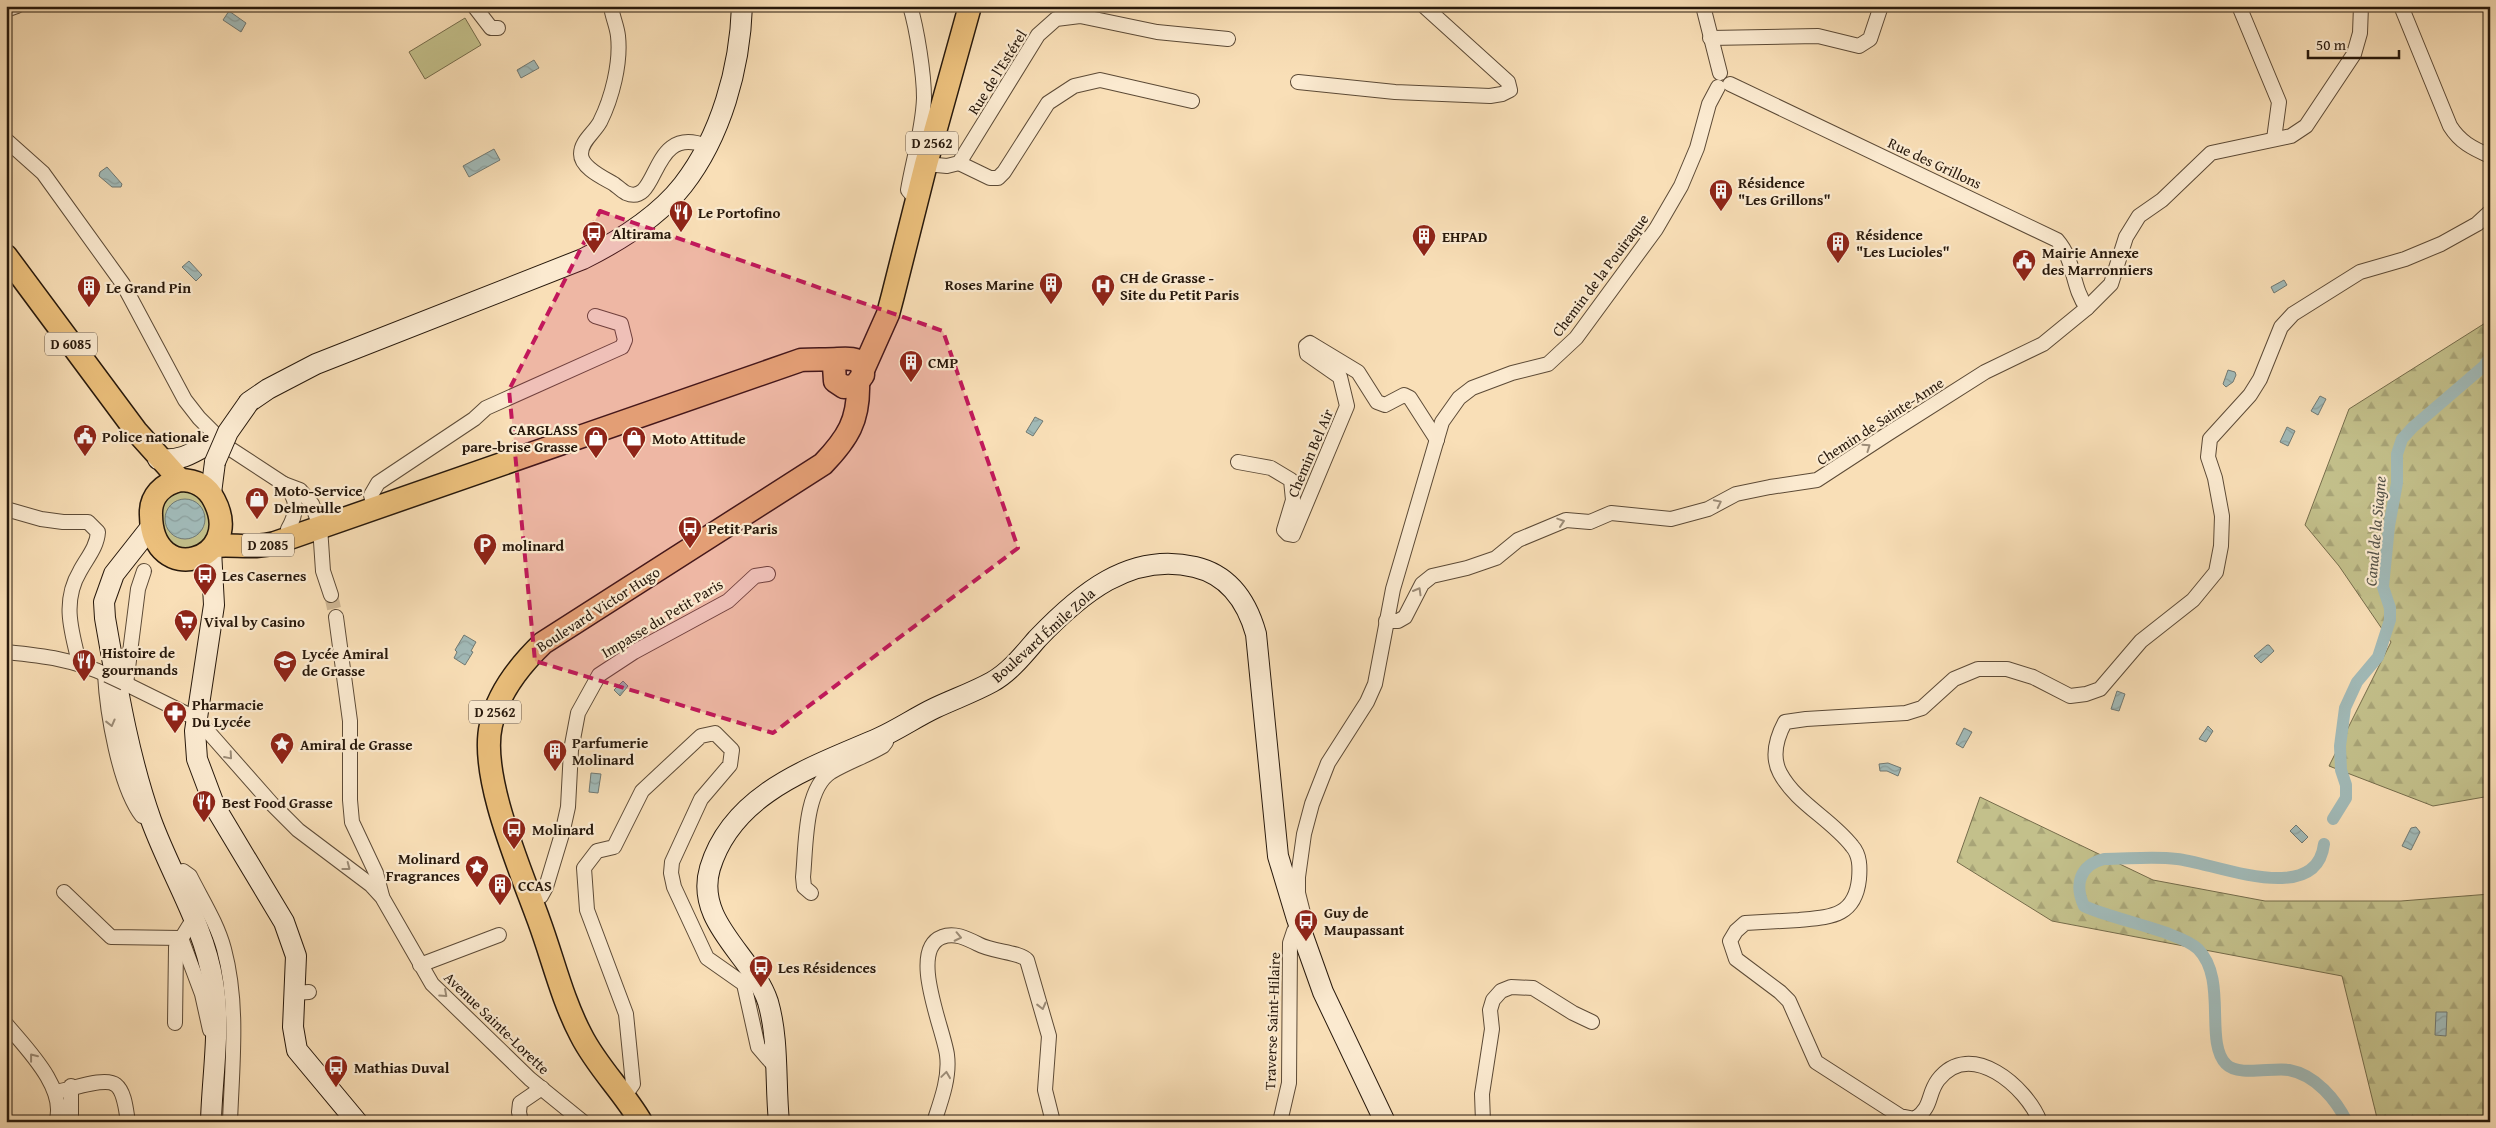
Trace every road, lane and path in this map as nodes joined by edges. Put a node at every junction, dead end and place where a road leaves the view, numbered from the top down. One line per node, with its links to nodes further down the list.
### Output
1 (17, 6): 13 (street)
2 (474, 6): 14 (street)
3 (611, 6): 22 (street)
4 (742, 6): 22 (main road)
5 (910, 6): 26 (street)
6 (970, 6): 25 (main road, D 2562)
7 (1424, 6): 17 (street)
8 (1703, 6): 15 (street)
9 (1882, 6): 15 (street)
10 (2240, 6): 20 (street)
11 (2361, 6): 20 (street, Chemin de Sainte-Anne)
12 (2401, 6): 23 (street)
13 (6, 10)
14 (498, 28)
15 (1710, 38): 18 (street)
16 (1228, 39): 24 (street, Rue de l'Estérel)
17 (1298, 82)
18 (1724, 86): 29 (street, Rue des Grillons); 33 (street, Chemin de la Pouiraque)
19 (1192, 101): 24 (street)
20 (2274, 139): 29 (street, Chemin de Sainte-Anne)
21 (6, 140): 38 (street)
22 (706, 146): 34 (main road, bridge)
23 (2490, 156)
24 (959, 163): 25 (street)
25 (926, 164): 26 (main road, D 2562)
26 (917, 201): 31 (main road, D 2562)
27 (2490, 212): 82 (street)
28 (6, 256): 32 (main road, D 6085)
29 (2087, 308): 54 (street, Chemin de Sainte-Anne, one-way to 29)
30 (595, 316): 42 (street)
31 (847, 372): 42 (main road, D 2085); 66 (main road, Boulevard Victor Hugo / D 2562)
32 (136, 431): 35 (main road, D 6085); 40 (main road, D 6085)
33 (1437, 440): 36 (street, Chemin Bel Air); 54 (street, Chemin de la Pouiraque)
34 (206, 454): 35 (main road); 37 (main road); 39 (main road)
35 (158, 459): 37 (main road, D 6085)
36 (1238, 462)
37 (182, 480): 39 (main road); 40 (main road)
38 (284, 484): 44 (street); 46 (street)
39 (211, 493): 43 (main road)
40 (155, 496): 45 (main road)
41 (6, 509): 56 (street)
42 (364, 511): 44 (main road, D 2085)
43 (220, 520): 46 (main road, D 2085); 47 (main road)
44 (319, 524): 46 (main road, D 2085); 47 (main road, D 2085); 52 (street)
45 (151, 527): 48 (main road); 49 (main road)
46 (288, 529)
47 (212, 548): 48 (main road); 51 (main road)
48 (174, 556): 49 (main road); 51 (main road)
49 (135, 566): 58 (street); 61 (main road)
50 (768, 574): 66 (street, Impasse du Petit Paris)
51 (213, 593): 59 (main road)
52 (331, 595)
53 (336, 617): 65 (street)
54 (1386, 621): 68 (street)
55 (6, 652): 56 (street)
56 (79, 662): 57 (street)
57 (106, 675): 58 (street, bridge); 61 (street, one-way to 61)
58 (127, 681): 59 (street)
59 (197, 719): 65 (street, Avenue Sainte-Lorette, one-way to 65); 88 (main road)
60 (883, 736): 64 (street); 68 (main road, Boulevard Émile Zola); 76 (main road, Boulevard Émile Zola)
61 (150, 817): 62 (main road)
62 (173, 872): 67 (main road); 87 (street)
63 (64, 892): 70 (street)
64 (811, 893)
65 (382, 897): 71 (street, Avenue Sainte-Lorette)
66 (531, 901): 80 (main road, Boulevard Victor Hugo / D 2562)
67 (194, 918): 70 (street); 75 (main road)
68 (1300, 924): 94 (street, Traverse Saint-Hilaire); 95 (main road, Boulevard Émile Zola)
69 (498, 934): 71 (street)
70 (181, 938): 72 (street); 75 (street)
71 (420, 965): 78 (street, Avenue Sainte-Lorette, one-way to 78)
72 (175, 1022)
73 (1592, 1022): 96 (street)
74 (6, 1024): 79 (street, one-way to 74)
75 (215, 1054): 86 (main road)
76 (777, 1068): 80 (street); 92 (main road, Boulevard Émile Zola)
77 (72, 1088): 79 (street); 84 (street); 85 (street)
78 (542, 1088): 89 (street); 90 (street, Avenue Sainte-Lorette)
79 (55, 1092): 83 (street)
80 (624, 1097): 91 (main road, Boulevard Victor Hugo / D 2562)
81 (938, 1118): 93 (street, one-way to 93)
82 (2035, 1120)
83 (56, 1122)
84 (71, 1122)
85 (128, 1122)
86 (210, 1122)
87 (230, 1122)
88 (358, 1122)
89 (521, 1122)
90 (583, 1122)
91 (641, 1122)
92 (779, 1122)
93 (1053, 1122)
94 (1280, 1122)
95 (1385, 1122)
96 (1483, 1122)

